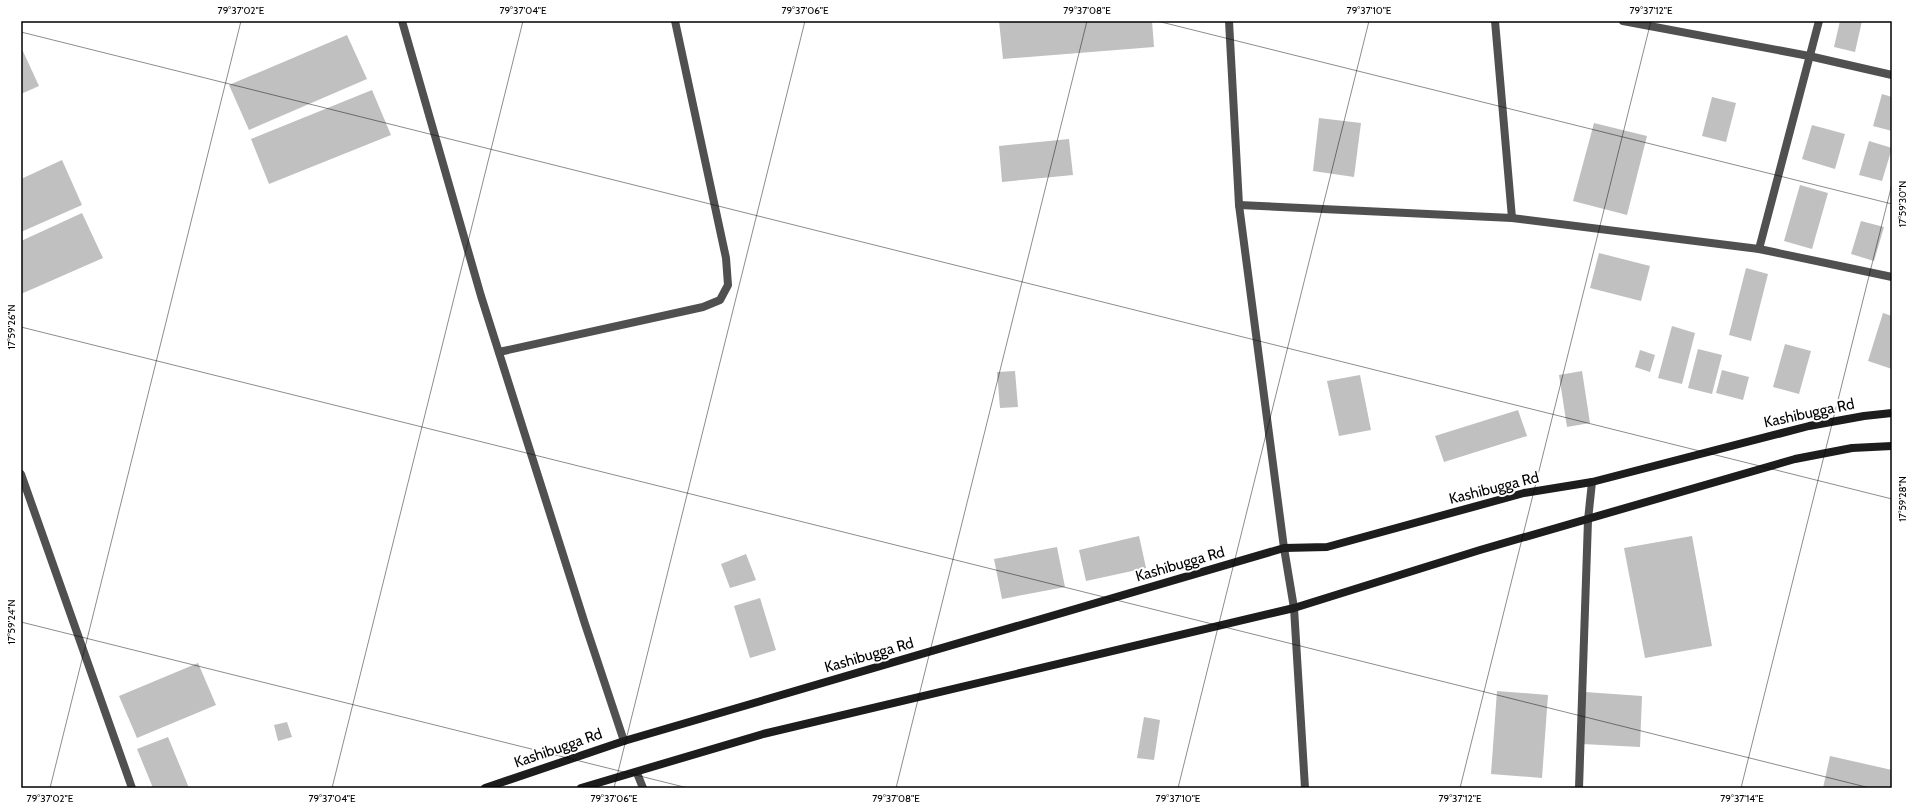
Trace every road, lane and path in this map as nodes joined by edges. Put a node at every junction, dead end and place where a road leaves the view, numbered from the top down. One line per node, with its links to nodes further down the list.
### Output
1 (402, 21): 13 (street)
2 (675, 21): 13 (street)
3 (1229, 21): 9 (street)
4 (1495, 21): 10 (street)
5 (1623, 21): 7 (street)
6 (1819, 21): 7 (street)
7 (1810, 56): 8 (street); 11 (street)
8 (1892, 75)
9 (1239, 205): 10 (street); 19 (street)
10 (1512, 218): 11 (street)
11 (1759, 249): 12 (street)
12 (1892, 277)
13 (499, 352): 21 (street)
14 (1892, 413): 17 (main road, Kashibugga Rd)
15 (1892, 446): 18 (main road)
16 (21, 474): 23 (street)
17 (1592, 482): 18 (street); 19 (main road, Kashibugga Rd)
18 (1588, 520): 20 (main road); 28 (street)
19 (1284, 548): 20 (street); 21 (main road, Kashibugga Rd)
20 (1294, 608): 22 (main road); 27 (street)
21 (624, 741): 24 (main road, Kashibugga Rd)
22 (637, 773): 25 (main road); 26 (street)
23 (132, 788)
24 (486, 788)
25 (581, 788)
26 (643, 788)
27 (1305, 788)
28 (1579, 788)

